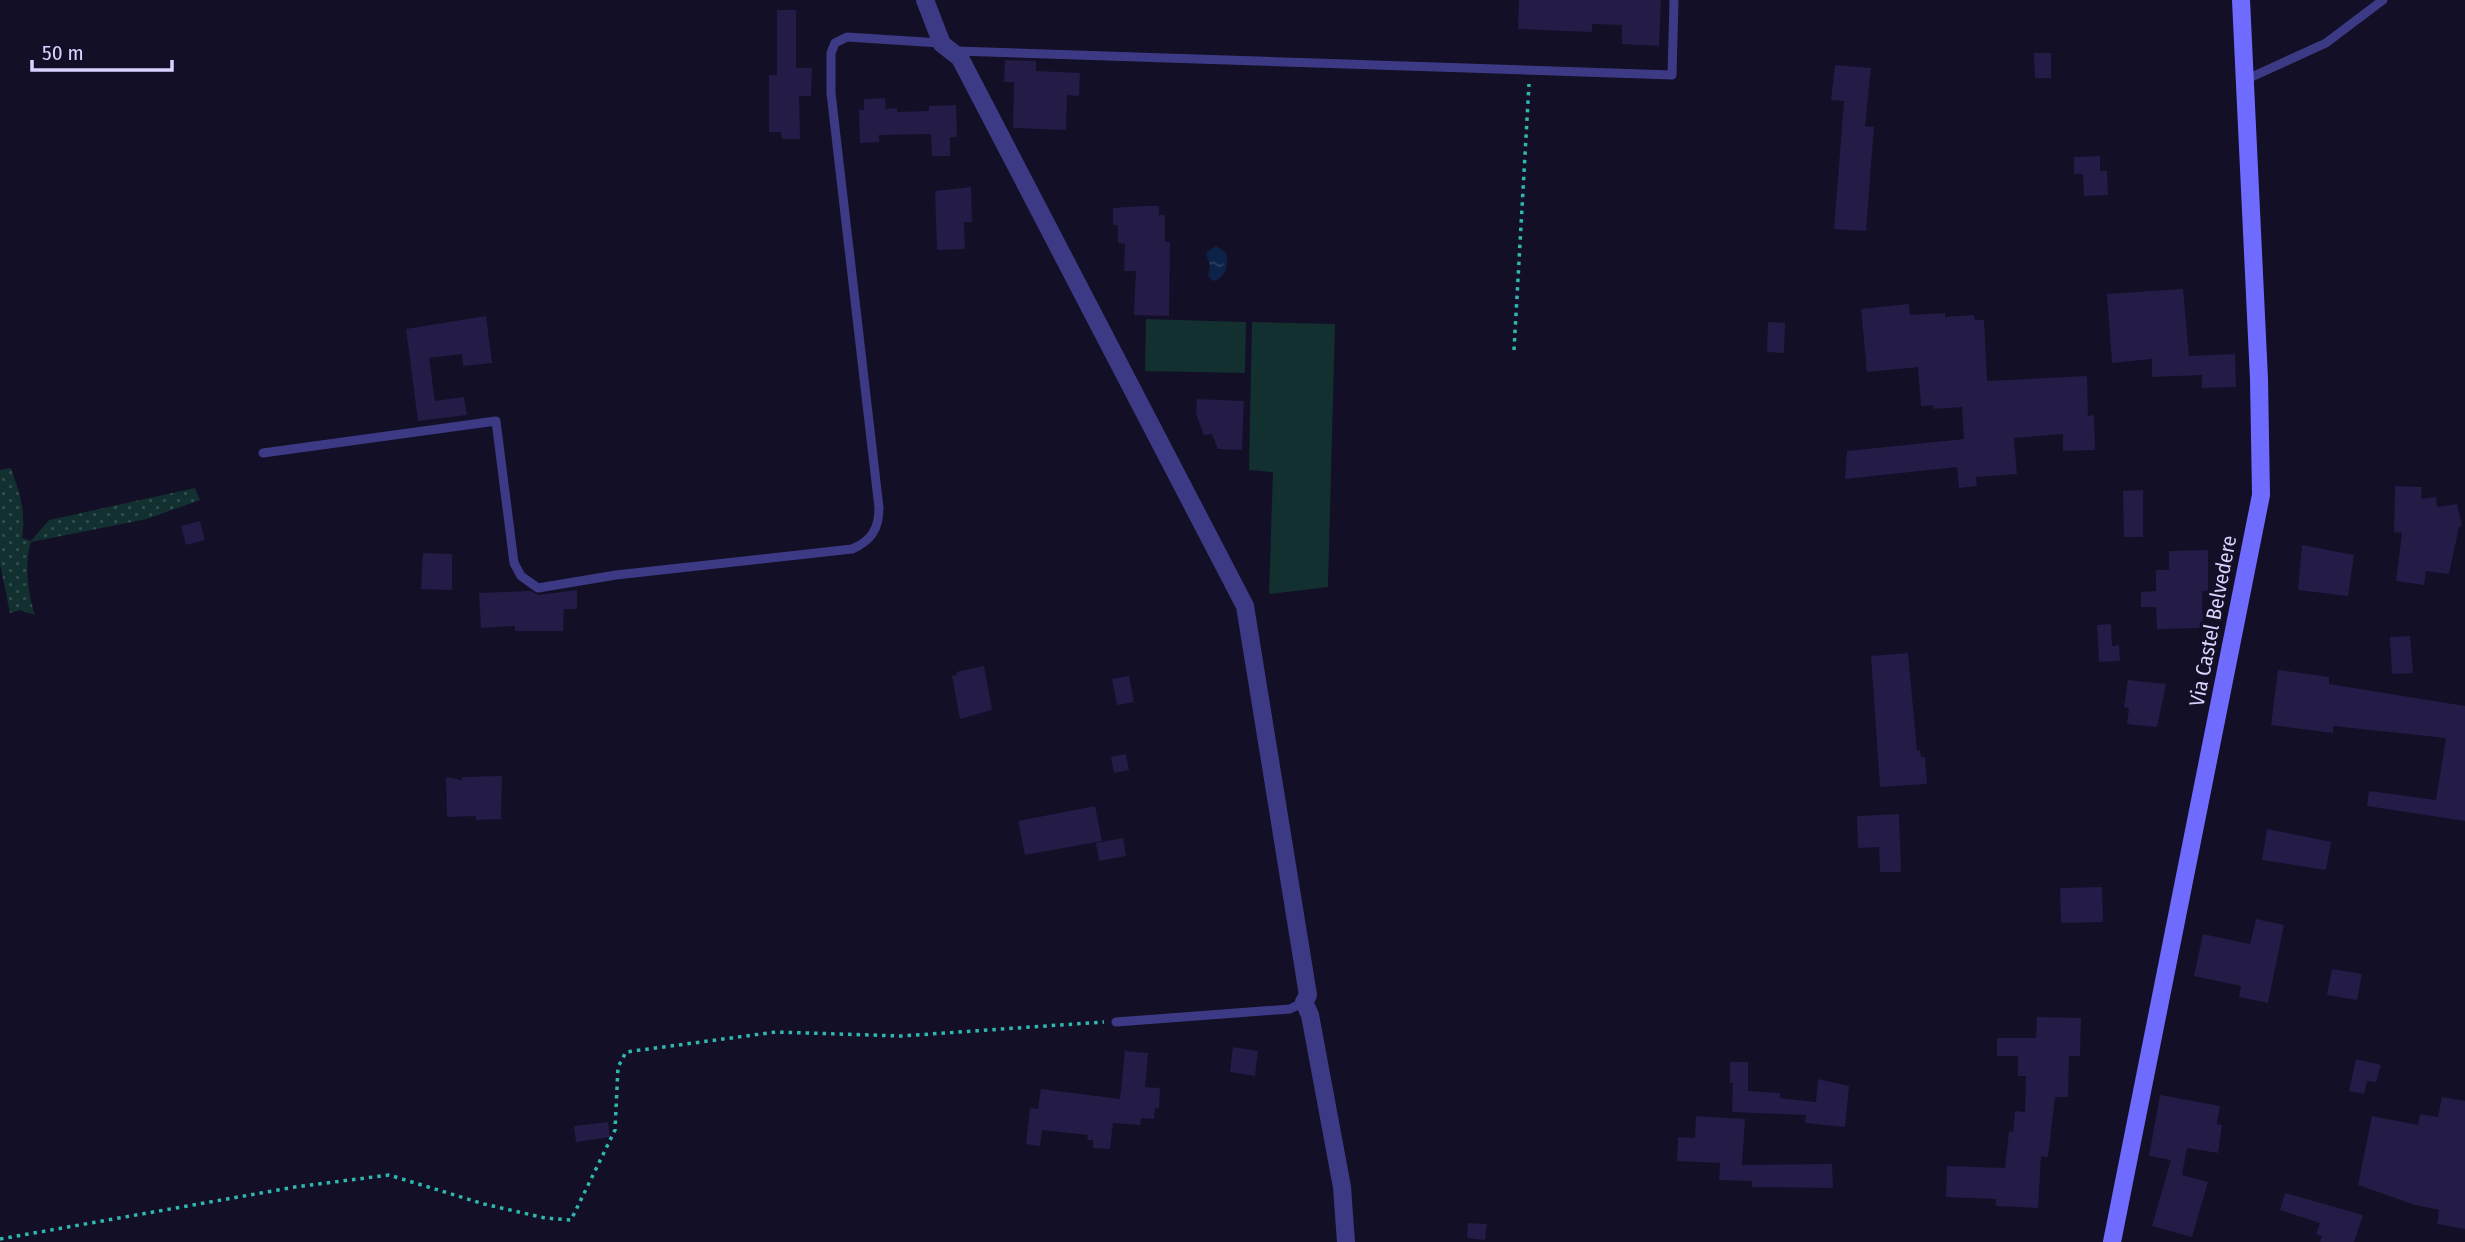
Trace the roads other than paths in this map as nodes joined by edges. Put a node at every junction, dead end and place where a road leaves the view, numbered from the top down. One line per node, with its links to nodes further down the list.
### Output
1 (925, 0): 5 (street)
2 (1674, 0): 5 (lane)
3 (2241, 0): 6 (street, Via Castel Belvedere)
4 (2384, 0): 6 (lane)
5 (946, 48): 7 (lane); 8 (street)
6 (2245, 80): 11 (street, Via Castel Belvedere)
7 (263, 453)
8 (1304, 1002): 9 (lane); 10 (street)
9 (1116, 1021)
10 (1346, 1242)
11 (2112, 1242)

